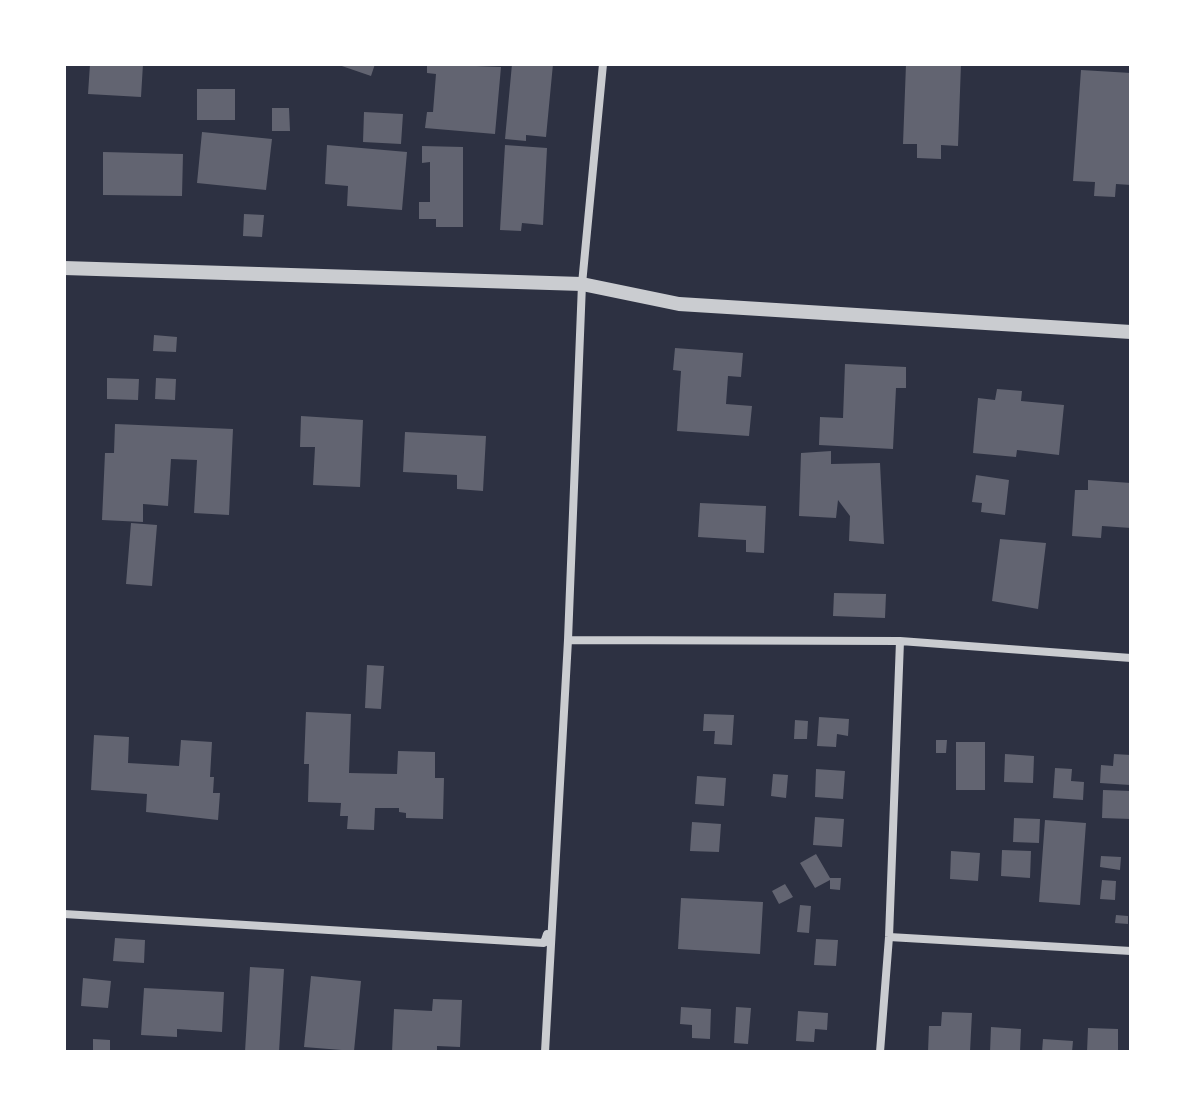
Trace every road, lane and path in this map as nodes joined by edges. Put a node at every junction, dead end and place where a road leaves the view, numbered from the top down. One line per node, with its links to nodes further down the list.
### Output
1 (603, 64): 3 (street)
2 (64, 268): 3 (street)
3 (582, 284): 4 (street); 5 (street)
4 (1131, 332)
5 (568, 640): 6 (street); 9 (street)
6 (900, 641): 7 (street); 10 (street)
7 (1131, 658)
8 (64, 914): 9 (street)
9 (551, 918): 12 (street)
10 (889, 937): 11 (street); 13 (street)
11 (1131, 951)
12 (545, 1052)
13 (880, 1052)

